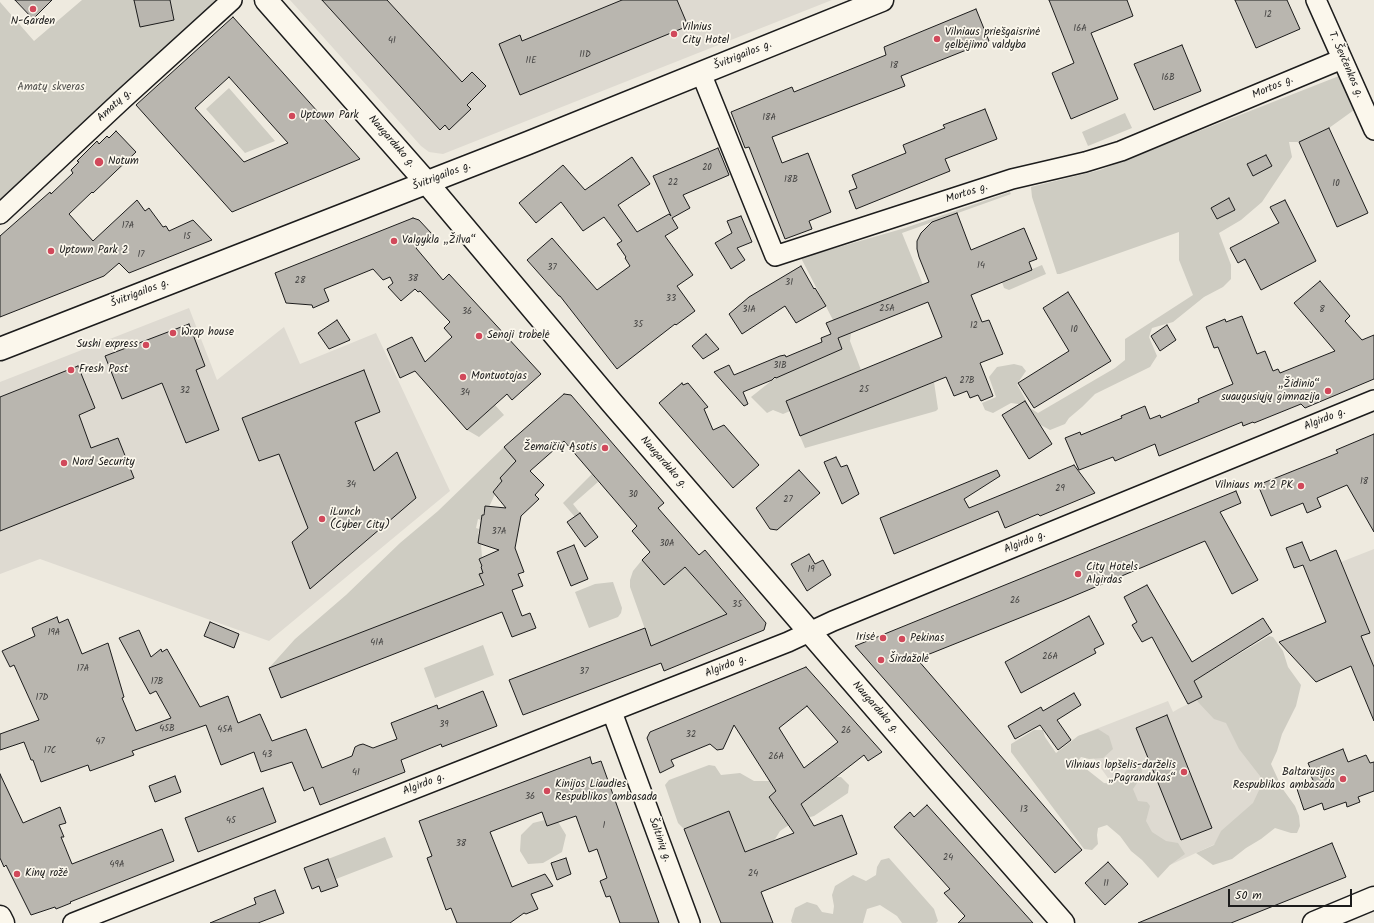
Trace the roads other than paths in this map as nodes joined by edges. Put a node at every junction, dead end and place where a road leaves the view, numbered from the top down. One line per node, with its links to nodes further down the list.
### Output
1 (232, 0): 9 (street, Amatų g.)
2 (266, 0): 8 (main road, Naugarduko g.)
3 (882, 0): 6 (main road, Švitrigailos g.)
4 (1316, 0): 5 (street, T. Ševčenkos g.)
5 (1342, 59): 6 (street, Mortos g.); 7 (street, T. Ševčenkos g.)
6 (700, 73): 8 (main road, Švitrigailos g.)
7 (1374, 130)
8 (427, 183): 10 (main road, Švitrigailos g.); 12 (main road, Naugarduko g.)
9 (0, 214)
10 (0, 349)
11 (1374, 400): 12 (street, Algirdo g.)
12 (810, 632): 13 (street, Algirdo g.); 19 (main road, Naugarduko g.)
13 (612, 712): 17 (street, Algirdo g.); 18 (street, Šaltinių g.)
14 (1374, 898): 20 (main road)
15 (0, 916): 16 (main road)
16 (3, 923)
17 (73, 923)
18 (690, 923)
19 (1063, 923)
20 (1314, 923)

